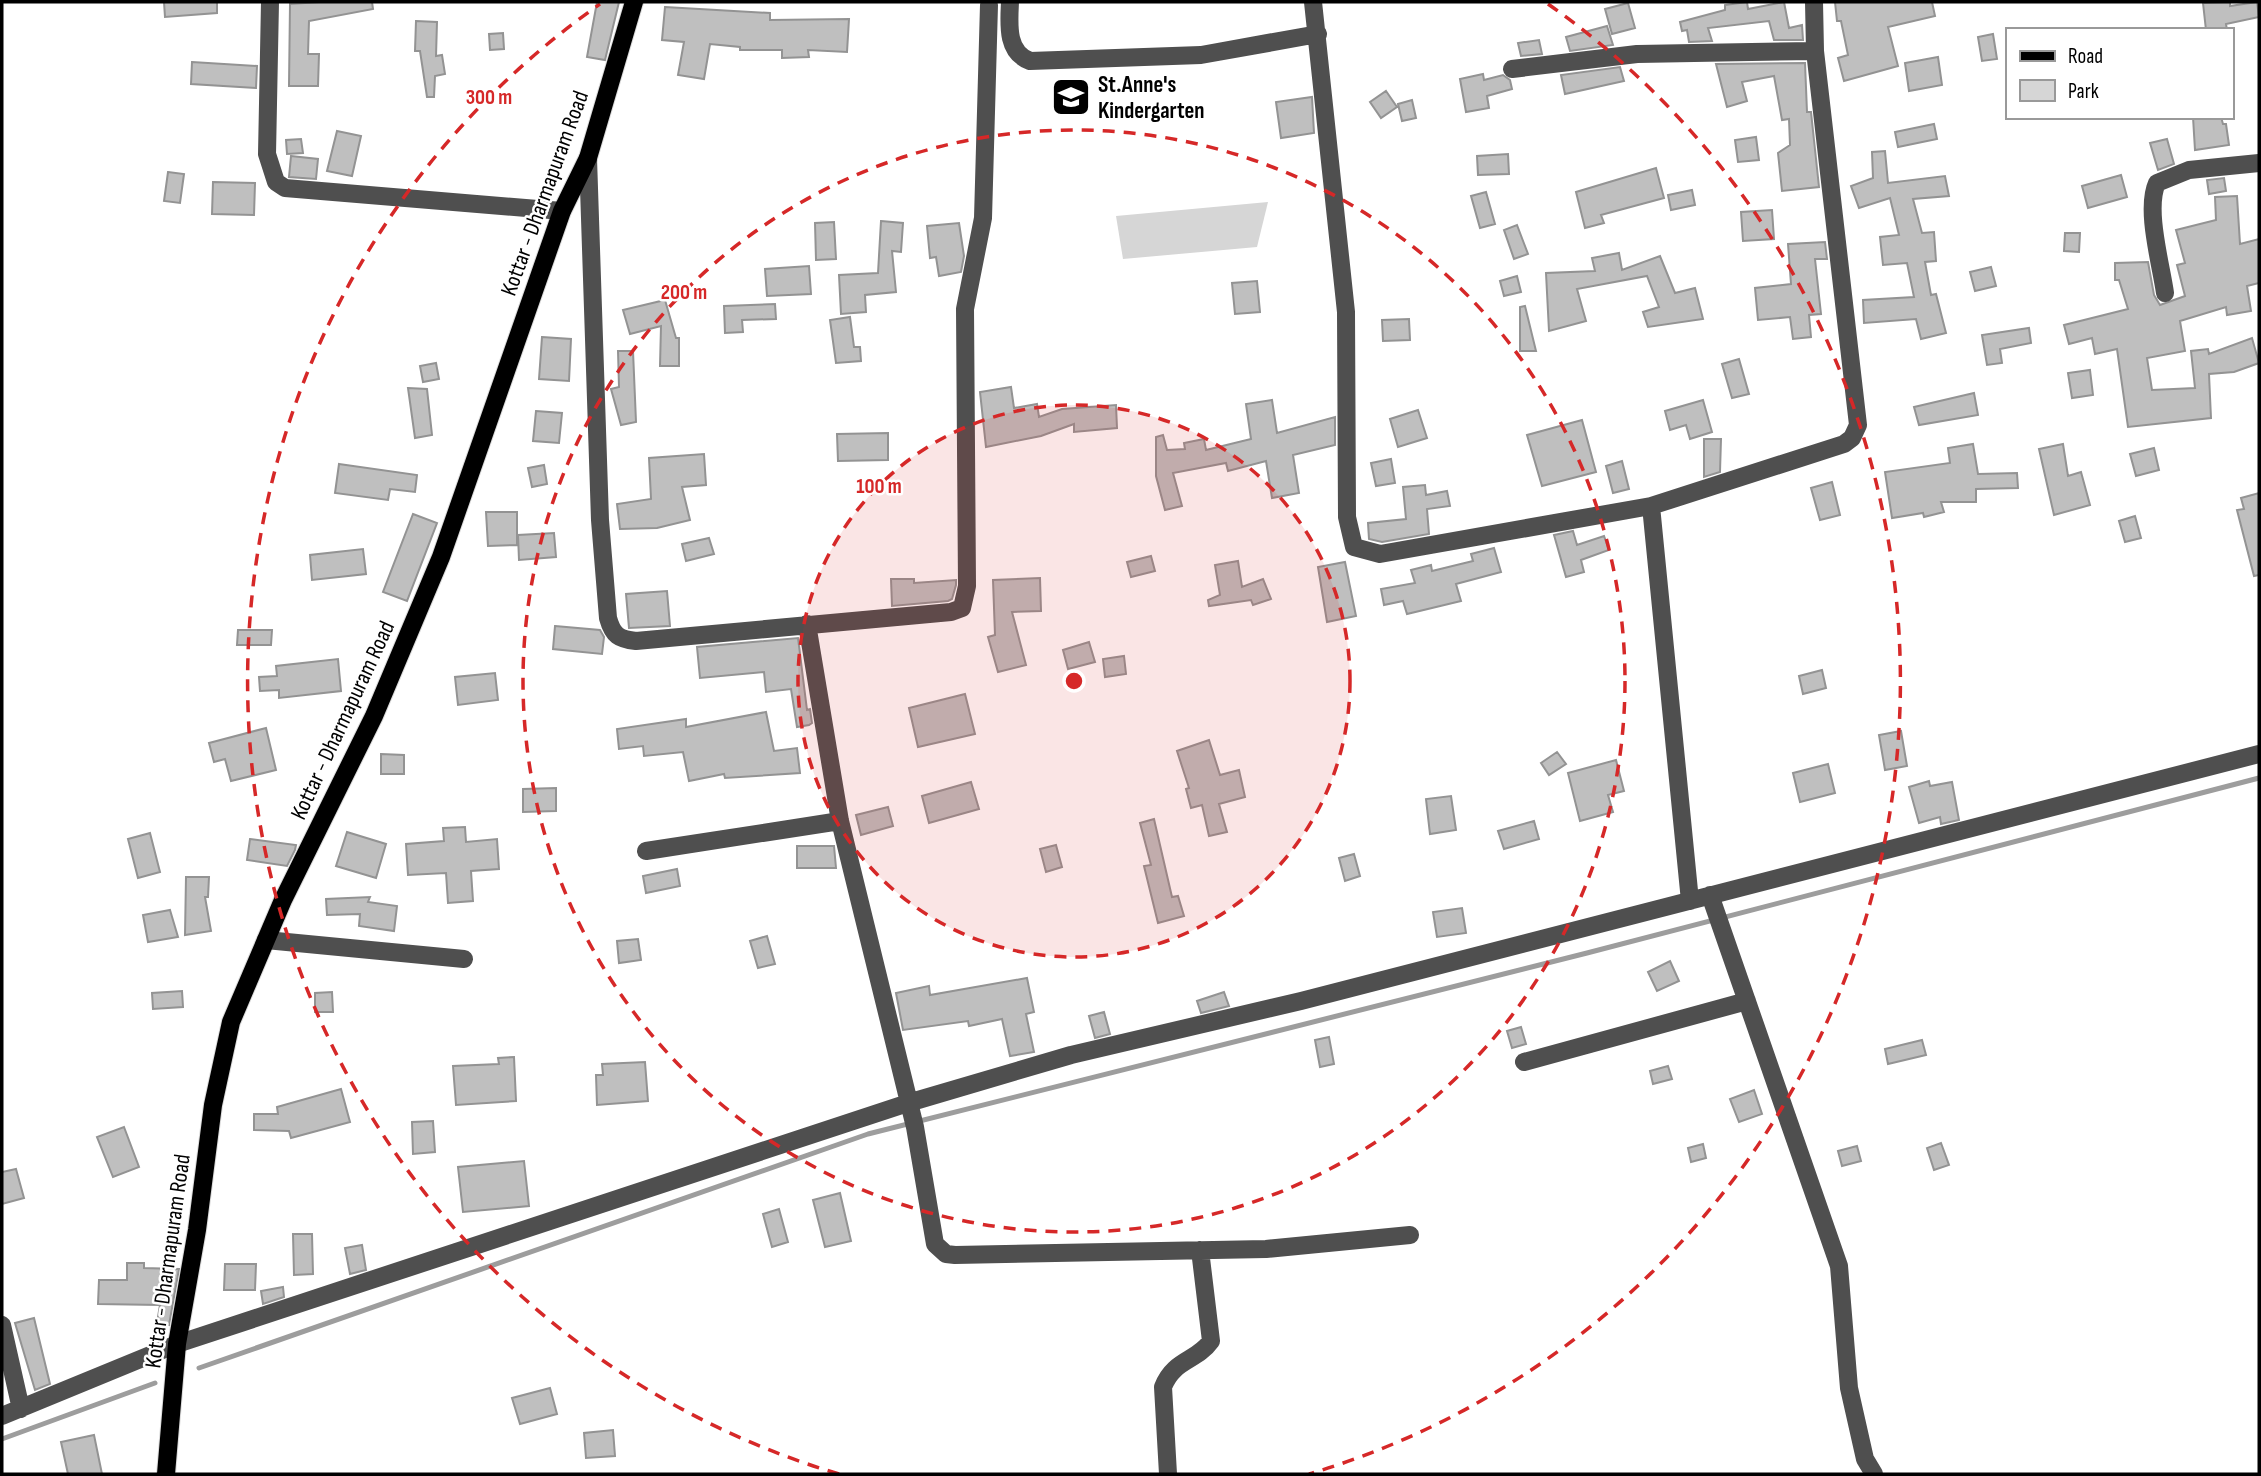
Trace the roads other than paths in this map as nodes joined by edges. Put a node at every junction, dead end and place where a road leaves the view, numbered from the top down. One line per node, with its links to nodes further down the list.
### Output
1 (270, 2): 12 (street)
2 (634, 2): 10 (main road, Kottar - Dharmapuram Road)
3 (1010, 2): 7 (street)
4 (1313, 2): 7 (street)
5 (1814, 2): 8 (street)
6 (989, 5): 15 (street)
7 (1318, 34): 14 (street)
8 (1815, 51): 9 (street); 14 (street)
9 (1512, 69)
10 (588, 158): 12 (main road, Kottar - Dharmapuram Road); 15 (street)
11 (2259, 163): 13 (street)
12 (562, 211): 21 (main road, Kottar - Dharmapuram Road)
13 (2165, 293)
14 (1651, 506): 19 (street)
15 (807, 624): 17 (street)
16 (2259, 754): 20 (street)
17 (840, 821): 18 (street); 25 (street)
18 (646, 851)
19 (1690, 901): 20 (street); 25 (street)
20 (1715, 910): 23 (street)
21 (266, 940): 22 (street); 29 (main road, Kottar - Dharmapuram Road)
22 (464, 959)
23 (1747, 1001): 24 (street); 34 (street)
24 (1524, 1062)
25 (911, 1114): 27 (street); 29 (street)
26 (1410, 1235): 27 (street)
27 (1200, 1250): 33 (street)
28 (2, 1325): 30 (street)
29 (177, 1344): 30 (street); 32 (main road, Kottar - Dharmapuram Road)
30 (22, 1409): 31 (street)
31 (2, 1416)
32 (166, 1474)
33 (1168, 1474)
34 (1874, 1474)

